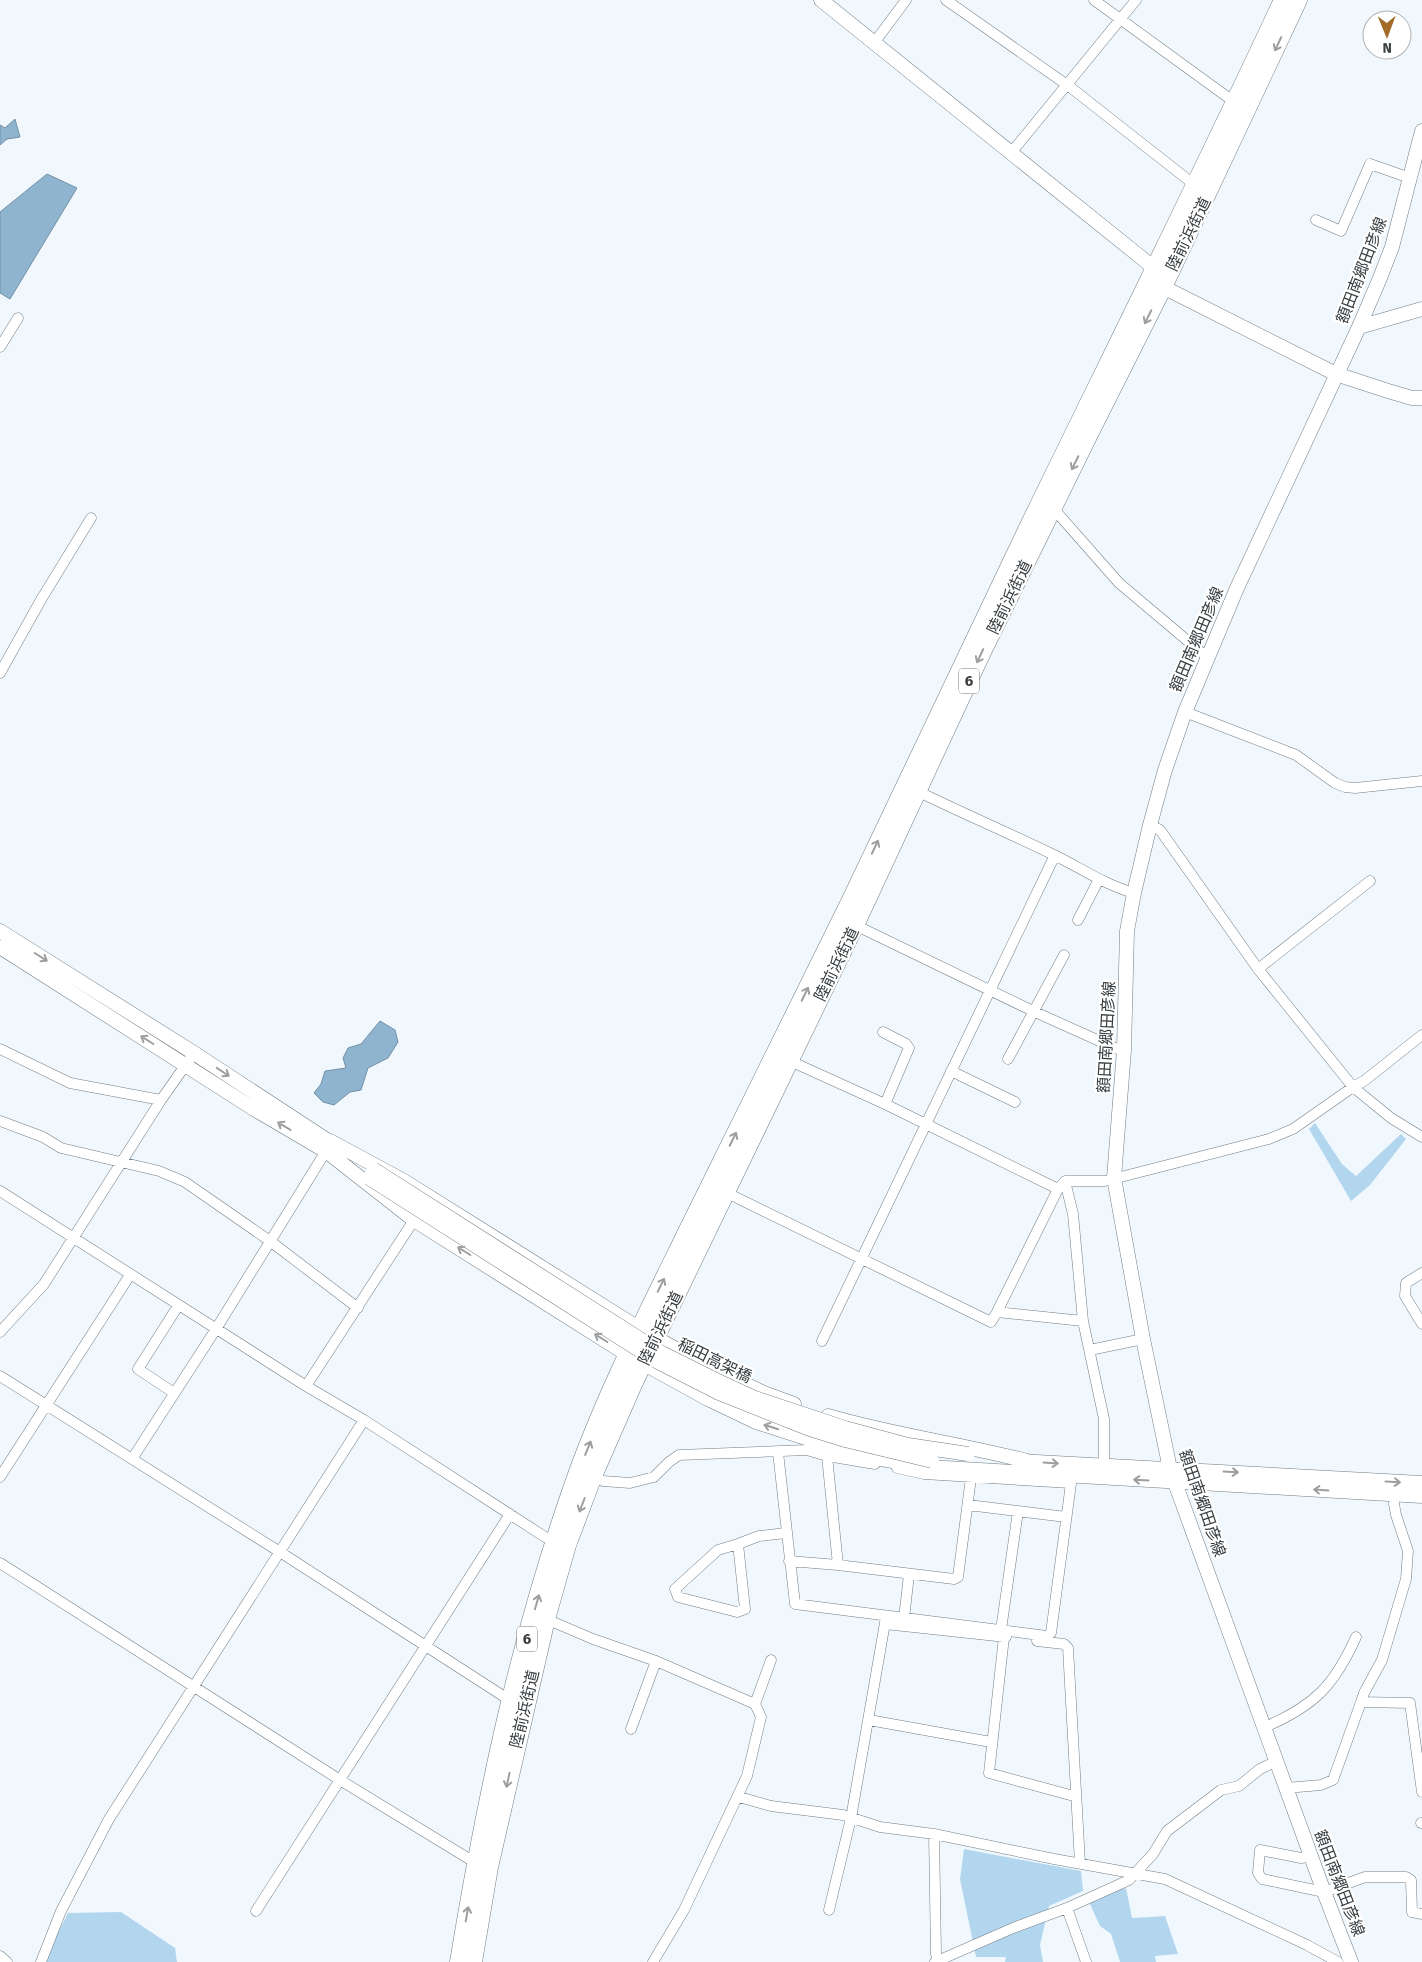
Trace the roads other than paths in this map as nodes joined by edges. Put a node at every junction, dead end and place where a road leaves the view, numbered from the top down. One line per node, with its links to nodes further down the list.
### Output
1 (906, 0): 9 (street)
2 (946, 0): 10 (street)
3 (1094, 0): 8 (street)
4 (1136, 0): 8 (street)
5 (1283, 0): 11 (highway, 陸前浜街道 / 6)
6 (1298, 0): 11 (highway, 陸前浜街道 / 6, one-way to 11)
7 (830, 3): 9 (street)
8 (1121, 20): 10 (street); 11 (street)
9 (874, 43): 13 (street)
10 (1066, 84): 13 (street); 15 (street)
11 (1241, 107): 15 (highway, 陸前浜街道 / 6); 18 (highway, 陸前浜街道 / 6)
12 (1422, 131): 14 (street, 額田南郷田彦線)
13 (1011, 153): 17 (street)
14 (1410, 178): 16 (street); 21 (street, 額田南郷田彦線)
15 (1196, 186): 17 (highway, 陸前浜街道 / 6)
16 (1316, 220)
17 (1154, 268): 18 (street); 80 (highway, 陸前浜街道 / 6, one-way to 17)
18 (1163, 286): 23 (street); 25 (highway, 陸前浜街道 / 6, one-way to 25)
19 (1422, 309): 21 (street)
20 (18, 318): 22 (street)
21 (1359, 327): 23 (street, 額田南郷田彦線)
22 (0, 347)
23 (1336, 374): 24 (street); 27 (street, 額田南郷田彦線)
24 (1422, 398)
25 (1053, 508): 27 (street); 31 (highway, 陸前浜街道 / 6, one-way to 31)
26 (91, 518): 28 (street)
27 (1208, 658): 29 (street, 額田南郷田彦線)
28 (0, 673)
29 (1185, 712): 30 (street); 32 (street, 額田南郷田彦線)
30 (1422, 781)
31 (917, 791): 33 (street); 38 (highway, 陸前浜街道 / 6)
32 (1150, 825): 36 (street, 額田南郷田彦線); 42 (street)
33 (1055, 855): 34 (street); 43 (street)
34 (1098, 879): 36 (street); 37 (street)
35 (1370, 881): 42 (street)
36 (1134, 893): 48 (street, 額田南郷田彦線)
37 (1078, 920)
38 (855, 925): 43 (street); 51 (highway, 陸前浜街道 / 6)
39 (0, 931): 49 (street, one-way to 49)
40 (0, 947): 49 (street, one-way to 40)
41 (1064, 955): 44 (street)
42 (1258, 969): 53 (street)
43 (989, 990): 44 (street); 52 (street)
44 (1035, 1012): 48 (street); 50 (street)
45 (883, 1032): 56 (street)
46 (1422, 1035): 53 (street)
47 (0, 1049): 54 (street)
48 (1124, 1050): 63 (street, 額田南郷田彦線)
49 (190, 1058): 54 (street); 60 (street)
50 (1008, 1059)
51 (790, 1061): 56 (street); 66 (highway, 陸前浜街道 / 6)
52 (951, 1071): 55 (street); 58 (street)
53 (1353, 1087): 59 (street); 63 (street)
54 (161, 1100): 61 (street)
55 (1015, 1102)
56 (885, 1104): 58 (street)
57 (0, 1121): 61 (street)
58 (925, 1124): 64 (street); 70 (street)
59 (1422, 1137)
60 (328, 1146): 62 (street); 67 (street); 69 (street); 80 (street)
61 (122, 1162): 68 (street); 69 (street)
62 (371, 1173): 93 (street, 稲田高架橋, bridge); 97 (street, 稲田高架橋, bridge)
63 (1114, 1178): 64 (street); 81 (street, 額田南郷田彦線)
64 (1062, 1185): 75 (street); 76 (street)
65 (0, 1191): 68 (street)
66 (725, 1192): 70 (street); 80 (highway, 陸前浜街道 / 6)
67 (414, 1220): 74 (street); 84 (street, one-way to 67)
68 (73, 1237): 72 (street); 79 (street)
69 (270, 1242): 74 (street); 78 (street)
70 (861, 1258): 75 (street); 82 (street)
71 (1422, 1273): 77 (street)
72 (130, 1275): 73 (street); 88 (street)
73 (178, 1306): 78 (street); 87 (street)
74 (358, 1308): 86 (street)
75 (997, 1312): 76 (street)
76 (1083, 1321): 83 (street)
77 (1422, 1324)
78 (216, 1329): 86 (street); 87 (street)
79 (0, 1332)
80 (647, 1333): 84 (highway, 陸前浜街道 / 6); 93 (street)
81 (1143, 1339): 83 (street); 95 (street, 額田南郷田彦線)
82 (822, 1340)
83 (1090, 1350): 94 (street)
84 (635, 1360): 97 (street, one-way to 84); 98 (highway, 陸前浜街道 / 6); 109 (highway, 陸前浜街道 / 6, one-way to 84)
85 (0, 1376): 88 (street)
86 (306, 1386): 89 (street)
87 (174, 1393): 92 (street)
88 (46, 1404): 92 (street); 96 (street)
89 (364, 1420): 106 (street); 111 (street)
90 (778, 1452): 91 (street); 98 (street); 108 (street)
91 (827, 1456): 97 (street); 114 (street)
92 (132, 1459): 111 (street)
93 (1027, 1461): 94 (street, one-way to 94)
94 (1104, 1466): 95 (street)
95 (1170, 1469): 100 (street, 額田南郷田彦線); 101 (street, one-way to 101)
96 (1, 1472)
97 (972, 1473): 99 (street); 104 (street)
98 (592, 1476): 109 (highway, 陸前浜街道 / 6, one-way to 109)
99 (1071, 1480): 100 (street, one-way to 99); 107 (street)
100 (1176, 1482): 102 (street, one-way to 100); 129 (street, 額田南郷田彦線)
101 (1422, 1484)
102 (1395, 1495): 103 (street); 125 (street)
103 (1422, 1496)
104 (968, 1505): 105 (street); 115 (street)
105 (1018, 1511): 107 (street); 119 (street)
106 (510, 1514): 109 (street); 121 (street)
107 (1066, 1517): 119 (street)
108 (786, 1533): 110 (street); 112 (street)
109 (561, 1543): 117 (highway, 陸前浜街道 / 6); 127 (highway, 陸前浜街道 / 6, one-way to 109)
110 (738, 1544): 110 (street)
111 (280, 1552): 121 (street); 124 (street)
112 (789, 1560): 114 (street); 118 (street)
113 (0, 1563): 124 (street)
114 (838, 1565): 115 (street)
115 (909, 1575): 116 (street)
116 (904, 1618): 118 (street); 119 (street)
117 (546, 1619): 123 (street); 127 (highway, 陸前浜街道 / 6)
118 (886, 1620): 119 (street); 128 (street)
119 (1003, 1634): 131 (street); 136 (street)
120 (1356, 1637): 129 (street)
121 (425, 1647): 127 (street); 133 (street)
122 (771, 1660): 126 (street)
123 (656, 1661): 126 (street); 130 (street)
124 (193, 1686): 133 (street); 152 (street)
125 (1361, 1702): 134 (street); 135 (street)
126 (755, 1704): 137 (street)
127 (518, 1705): 142 (highway, 陸前浜街道 / 6)
128 (869, 1720): 131 (street); 138 (street)
129 (1265, 1726): 132 (street, 額田南郷田彦線)
130 (631, 1729)
131 (991, 1742): 136 (street)
132 (1277, 1761): 134 (street, 額田南郷田彦線); 143 (street)
133 (340, 1780): 142 (street); 147 (street)
134 (1286, 1788): 140 (street, 額田南郷田彦線)
135 (1422, 1792)
136 (1076, 1794): 141 (street)
137 (738, 1797): 138 (street); 155 (street)
138 (851, 1818): 139 (street); 146 (street)
139 (934, 1834): 141 (street); 150 (street)
140 (1311, 1856): 144 (street, 額田南郷田彦線); 144 (street)
141 (1080, 1863): 143 (street)
142 (482, 1865): 153 (highway, 陸前浜街道 / 6, one-way to 142); 154 (highway, 陸前浜街道 / 6)
143 (1136, 1873): 145 (street); 157 (street)
144 (1324, 1892): 148 (street); 158 (street, 額田南郷田彦線)
145 (1067, 1908): 150 (street); 156 (street)
146 (829, 1910)
147 (256, 1911)
148 (1422, 1914)
149 (0, 1956): 151 (street)
150 (936, 1961)
151 (7, 1962)
152 (42, 1962)
153 (459, 1962)
154 (473, 1962)
155 (654, 1962)
156 (1086, 1962)
157 (1338, 1962)
158 (1351, 1962)

